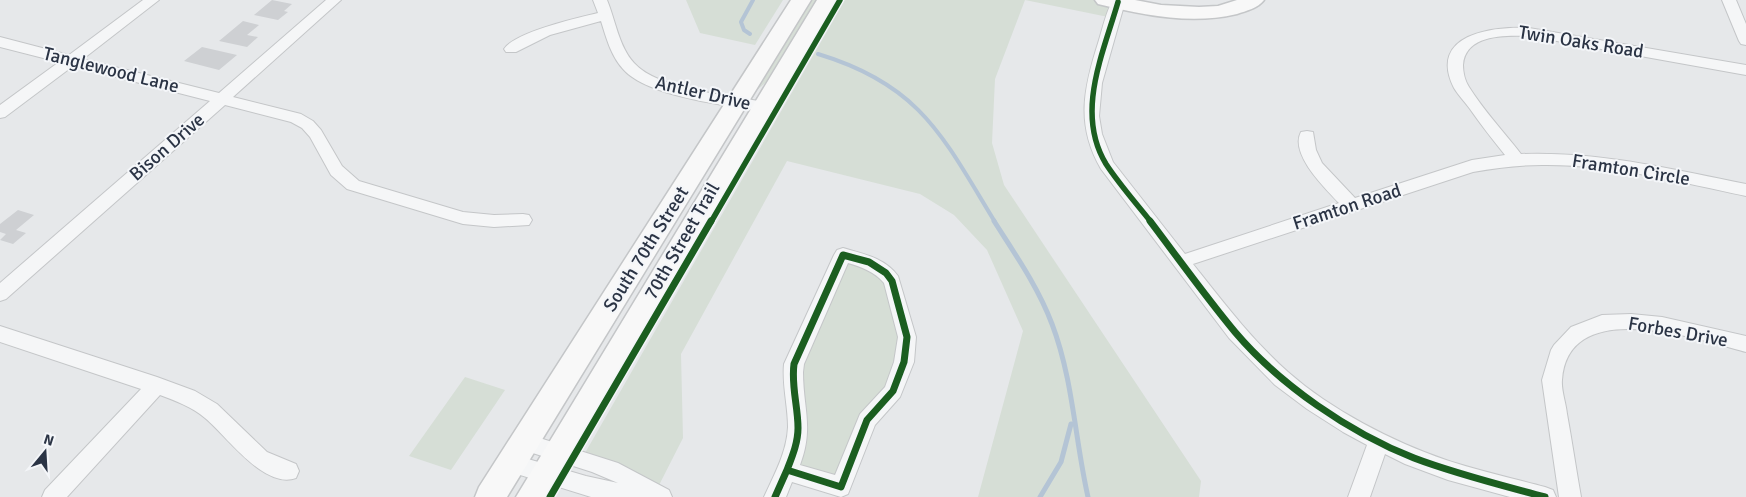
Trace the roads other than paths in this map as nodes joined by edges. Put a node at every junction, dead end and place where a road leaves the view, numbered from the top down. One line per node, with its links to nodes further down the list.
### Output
1 (152, 0): 13 (street)
2 (334, 0): 15 (street, Bison Drive)
3 (600, 0): 9 (street, Antler Drive)
4 (801, 0): 16 (main road, South 70th Street)
5 (827, 0): 17 (main road, South 70th Street)
6 (1254, 0): 8 (main road)
7 (1729, 0): 10 (street)
8 (1111, 1): 24 (street)
9 (606, 15): 12 (street); 16 (street, Antler Drive)
10 (1746, 41)
11 (0, 42): 13 (street, Tanglewood Lane)
12 (511, 48)
13 (72, 60): 15 (street, Tanglewood Lane); 18 (street)
14 (1746, 70): 20 (street, Twin Oaks Road)
15 (222, 99): 23 (street, Tanglewood Lane); 25 (street, Bison Drive)
16 (738, 102): 17 (street, Antler Drive); 29 (main road, South 70th Street)
17 (764, 107): 31 (main road, South 70th Street)
18 (0, 113)
19 (1307, 136): 22 (street)
20 (1516, 159): 21 (street, Framton Circle); 22 (street, Framton Road)
21 (1746, 190)
22 (1351, 205): 24 (street, Framton Road)
23 (523, 220)
24 (1180, 262): 30 (street)
25 (0, 294)
26 (0, 334): 28 (street)
27 (1746, 344): 43 (street, Forbes Drive)
28 (157, 386): 34 (street); 37 (street)
29 (524, 442): 31 (street); 32 (main road, South 70th Street)
30 (1378, 442): 41 (street); 42 (street)
31 (558, 452): 35 (main road, South 70th Street); 36 (street)
32 (511, 463): 35 (street); 38 (main road, South 70th Street)
33 (786, 470): 33 (street); 40 (street)
34 (290, 471)
35 (545, 474): 36 (street); 39 (main road, South 70th Street)
36 (657, 496)
37 (53, 497)
38 (490, 497)
39 (531, 497)
40 (774, 497)
41 (1359, 497)
42 (1545, 497)
43 (1570, 497)

